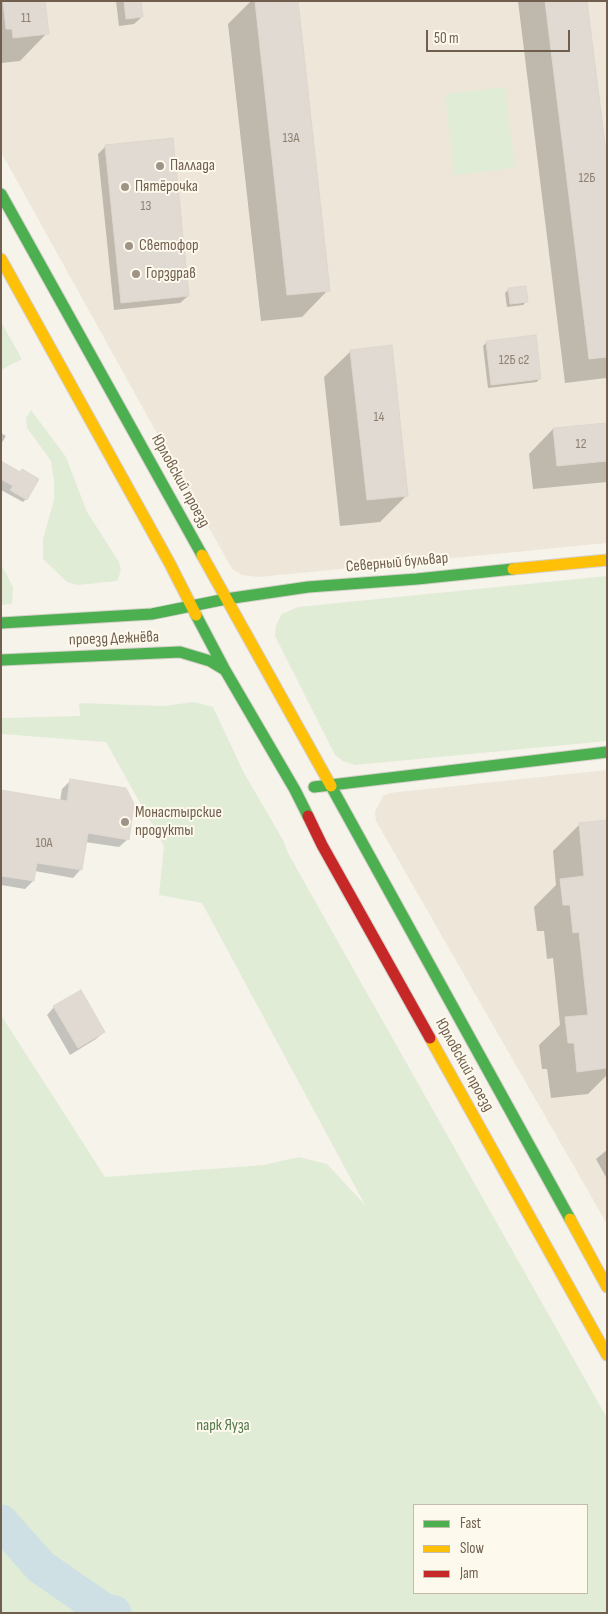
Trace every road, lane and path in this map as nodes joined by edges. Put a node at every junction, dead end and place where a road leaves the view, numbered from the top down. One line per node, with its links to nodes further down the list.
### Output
1 (1, 194): 4 (main road, Юрловский проезд)
2 (1, 259): 5 (main road, Юрловский проезд)
3 (607, 560): 4 (main road, Северный бульвар)
4 (226, 599): 5 (main road, Северный бульвар); 10 (main road, Юрловский проезд)
5 (190, 606): 6 (main road, проезд Дежнёва); 8 (main road, Юрловский проезд)
6 (1, 623)
7 (1, 660): 8 (main road, проезд Дежнёва)
8 (225, 670): 11 (main road, Юрловский проезд)
9 (607, 752): 10 (main road)
10 (330, 784): 11 (main road); 12 (main road, Юрловский проезд)
11 (295, 790): 13 (main road, Юрловский проезд)
12 (607, 1287)
13 (607, 1354)

